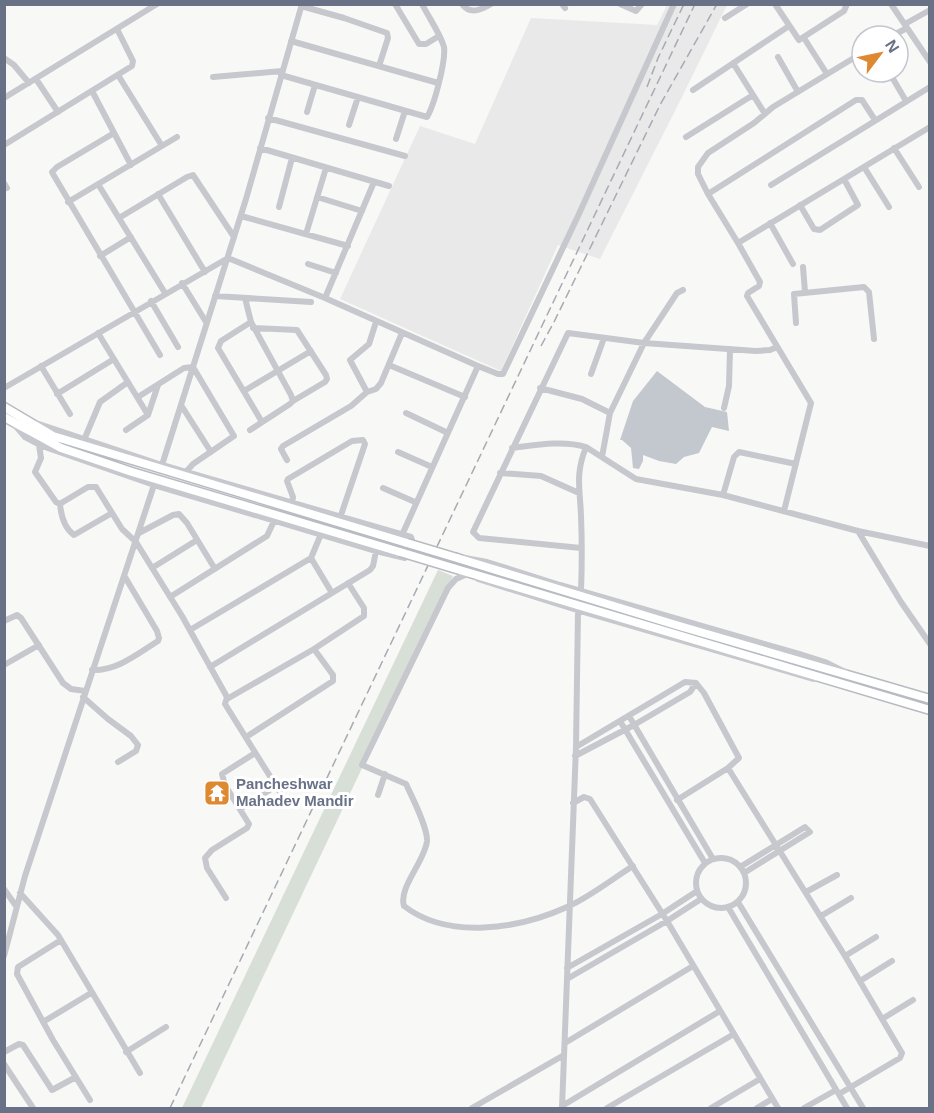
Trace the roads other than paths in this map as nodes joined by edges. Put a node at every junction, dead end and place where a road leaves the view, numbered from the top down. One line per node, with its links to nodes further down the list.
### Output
1 (157, 4): 19 (street)
2 (395, 4): 21 (street)
3 (422, 4): 21 (street)
4 (462, 4): 5 (street)
5 (491, 4)
6 (620, 4): 7 (street)
7 (642, 4)
8 (674, 4): 124 (street)
9 (747, 4): 15 (street)
10 (848, 4): 22 (street)
11 (891, 4): 16 (street)
12 (301, 5): 23 (street); 29 (street)
13 (777, 5): 18 (street)
14 (930, 9): 17 (street)
15 (725, 18)
16 (905, 24)
17 (909, 24)
18 (789, 26): 22 (street); 28 (street)
19 (117, 29): 32 (street); 34 (street)
20 (910, 32): 26 (street)
21 (439, 36): 36 (street)
22 (804, 38): 31 (street)
23 (291, 41): 29 (street); 30 (street)
24 (778, 57): 42 (street)
25 (4, 58): 35 (street)
26 (929, 58)
27 (850, 60): 31 (street)
28 (733, 63): 40 (street); 43 (street)
29 (379, 66): 36 (street)
30 (282, 73): 33 (street); 38 (street); 51 (street)
31 (827, 74): 42 (street)
32 (118, 75): 41 (street); 60 (street)
33 (213, 77)
34 (36, 78): 35 (street); 48 (street)
35 (29, 83): 45 (street)
36 (438, 83): 47 (street)
37 (896, 84): 46 (street)
38 (315, 85): 44 (street); 49 (street)
39 (930, 87): 46 (street)
40 (693, 90)
41 (92, 92): 48 (street); 55 (street)
42 (798, 92): 50 (street)
43 (753, 95): 50 (street); 57 (street)
44 (358, 97): 47 (street); 53 (street)
45 (4, 99)
46 (906, 101): 52 (street)
47 (405, 111): 58 (street)
48 (58, 112): 59 (street)
49 (307, 112)
50 (765, 114): 75 (street)
51 (268, 118): 61 (street); 63 (street)
52 (875, 120): 71 (street); 75 (street)
53 (349, 125)
54 (929, 127): 62 (street)
55 (114, 133): 65 (street); 77 (street)
56 (177, 137): 60 (street)
57 (686, 138)
58 (396, 139)
59 (4, 145)
60 (162, 146): 65 (street)
61 (260, 148): 64 (street); 82 (street)
62 (894, 148): 66 (street); 73 (street)
63 (405, 156)
64 (292, 158): 67 (street); 79 (street)
65 (131, 165): 70 (street)
66 (864, 167): 68 (street); 80 (street)
67 (326, 168): 69 (street); 76 (street)
68 (844, 179): 78 (street); 78 (street)
69 (374, 182): 72 (street); 81 (street)
70 (98, 184): 77 (street); 83 (street)
71 (771, 185)
72 (389, 186)
73 (919, 188)
74 (158, 194): 83 (street); 87 (street); 95 (street)
75 (708, 194): 88 (street)
76 (317, 197): 81 (street); 85 (street)
77 (68, 202): 90 (street)
78 (800, 205): 84 (street)
79 (279, 207)
80 (889, 207)
81 (362, 211): 89 (street)
82 (241, 216): 85 (street); 87 (street)
83 (119, 218): 86 (street)
84 (770, 224): 88 (street); 93 (street)
85 (306, 234): 89 (street)
86 (131, 237): 90 (street); 100 (street)
87 (234, 237): 91 (street)
88 (738, 243): 117 (street)
89 (348, 246): 96 (street)
90 (100, 256): 106 (street)
91 (228, 258): 95 (street); 101 (street); 103 (street)
92 (308, 264): 96 (street)
93 (793, 264)
94 (802, 267): 99 (street)
95 (205, 272): 97 (street)
96 (336, 273): 103 (street)
97 (182, 283): 100 (street); 107 (street)
98 (683, 290): 115 (street)
99 (806, 292): 109 (street); 114 (street)
100 (165, 293): 104 (street)
101 (215, 296): 102 (street); 107 (street)
102 (245, 298): 105 (street); 110 (street)
103 (325, 298): 108 (street)
104 (151, 301): 106 (street); 116 (street)
105 (311, 302)
106 (133, 311): 111 (street); 120 (street)
107 (206, 322): 125 (street)
108 (376, 322): 112 (street); 133 (street)
109 (796, 322)
110 (252, 325): 119 (street); 126 (street); 132 (street)
111 (98, 333): 121 (street); 123 (street)
112 (402, 333): 122 (street); 124 (street)
113 (604, 338): 115 (street); 127 (street); 131 (street)
114 (874, 339)
115 (644, 343): 118 (street); 142 (street)
116 (178, 347)
117 (777, 347): 118 (street); 159 (street)
118 (730, 349): 140 (street)
119 (311, 351): 126 (street); 137 (street)
120 (160, 355)
121 (114, 359): 128 (street); 134 (street)
122 (389, 364): 133 (street); 136 (street)
123 (41, 366): 130 (street); 134 (street)
124 (478, 366): 136 (street)
125 (193, 368): 129 (street); 138 (street); 155 (street)
126 (278, 371): 132 (street); 137 (street)
127 (591, 374)
128 (128, 382): 135 (street); 151 (street)
129 (158, 384): 135 (street); 144 (street)
130 (4, 388)
131 (540, 388): 142 (street); 154 (street)
132 (244, 391): 147 (street)
133 (367, 392): 158 (street)
134 (57, 394): 143 (street)
135 (138, 397): 144 (street)
136 (465, 397): 150 (street)
137 (293, 401): 147 (street)
138 (181, 405): 155 (street); 160 (street)
139 (4, 407): 145 (main road)
140 (724, 408)
141 (406, 412): 150 (street)
142 (610, 413): 157 (street)
143 (70, 414)
144 (148, 415): 148 (street)
145 (21, 418): 151 (street); 178 (main road)
146 (8, 420): 152 (street); 188 (main road, bridge)
147 (262, 422): 149 (street)
148 (126, 430)
149 (250, 430)
150 (448, 433): 161 (street)
151 (84, 440): 160 (street)
152 (39, 445): 164 (street); 169 (street)
153 (586, 447): 154 (street); 157 (street); 166 (street)
154 (512, 448): 163 (street)
155 (211, 452): 162 (street)
156 (398, 452): 161 (street)
157 (602, 457): 167 (street)
158 (287, 460)
159 (796, 464): 167 (street); 171 (street)
160 (162, 465): 162 (street)
161 (432, 467): 168 (street)
162 (186, 472): 170 (street)
163 (500, 473): 166 (street); 182 (street)
164 (154, 485): 174 (street); 176 (street)
165 (383, 488): 168 (street)
166 (579, 493): 182 (street)
167 (723, 495): 171 (street)
168 (415, 502): 178 (street)
169 (60, 504): 172 (street); 172 (street)
170 (292, 504): 173 (street); 173 (street)
171 (784, 512): 175 (street)
172 (112, 513): 180 (street)
173 (340, 518): 178 (street)
174 (274, 520): 177 (street); 187 (street)
175 (858, 531): 181 (street); 197 (street)
176 (138, 533): 179 (street); 180 (street)
177 (321, 534): 183 (street); 184 (street)
178 (404, 539): 183 (street); 185 (main road, bridge)
179 (197, 540): 186 (street); 187 (street)
180 (136, 542): 186 (street); 189 (street)
181 (930, 546)
182 (581, 548): 191 (street)
183 (376, 550): 190 (street)
184 (310, 558): 192 (street); 196 (street)
185 (459, 558): 191 (street); 203 (main road)
186 (152, 568): 193 (street)
187 (215, 569): 193 (street)
188 (460, 571): 194 (street); 205 (main road); 220 (street)
189 (124, 577): 202 (street); 202 (street)
190 (348, 583): 192 (street); 199 (street)
191 (580, 591): 203 (street)
192 (332, 593): 201 (street)
193 (170, 597): 196 (street)
194 (578, 611): 205 (street); 215 (street)
195 (4, 621): 198 (street)
196 (190, 630): 201 (street)
197 (930, 644)
198 (39, 645): 200 (street); 206 (street)
199 (314, 648): 207 (street); 214 (street)
200 (4, 665)
201 (210, 667): 207 (street)
202 (92, 670): 206 (street)
203 (849, 675): 208 (main road)
204 (696, 683): 210 (street); 212 (street); 219 (street)
205 (849, 687): 209 (main road)
206 (84, 694): 218 (street); 237 (street)
207 (227, 699): 214 (street)
208 (930, 699)
209 (930, 710)
210 (629, 717): 211 (street); 212 (street)
211 (620, 721): 213 (street); 215 (street)
212 (634, 725): 213 (street); 223 (street)
213 (624, 729): 217 (street); 230 (street)
214 (246, 737): 216 (street)
215 (576, 747): 217 (street)
216 (255, 753): 221 (street); 226 (street)
217 (575, 756): 225 (street)
218 (118, 762)
219 (728, 768): 223 (street); 227 (street)
220 (385, 774): 222 (street); 243 (street)
221 (276, 786): 224 (street); 226 (street)
222 (378, 795)
223 (676, 800): 229 (street)
224 (286, 801)
225 (573, 803): 231 (street); 243 (street)
226 (240, 809): 238 (street)
227 (776, 844): 228 (street); 228 (street); 232 (street)
228 (781, 851): 232 (street); 236 (street)
229 (713, 859): 230 (street); 232 (street)
230 (705, 863): 235 (street)
231 (633, 866): 243 (street); 245 (street)
232 (742, 870): 241 (street)
233 (837, 875): 236 (street)
234 (4, 889): 242 (street)
235 (697, 891): 240 (street); 245 (street)
236 (806, 892): 246 (street)
237 (20, 893): 242 (street); 249 (street)
238 (226, 898)
239 (851, 898): 246 (street)
240 (701, 899): 244 (street); 247 (street)
241 (738, 902): 244 (street); 272 (street)
242 (16, 906): 250 (street)
243 (569, 906): 254 (street)
244 (728, 907): 273 (street)
245 (662, 914): 247 (street); 254 (street)
246 (821, 916): 251 (street)
247 (667, 921): 253 (street); 255 (street)
248 (876, 937): 251 (street)
249 (61, 940): 257 (street); 261 (street)
250 (5, 951)
251 (845, 956): 256 (street)
252 (892, 960): 256 (street)
253 (693, 966): 259 (street); 264 (street)
254 (567, 968): 255 (street)
255 (567, 979): 264 (street)
256 (860, 981): 260 (street)
257 (91, 993): 261 (street); 266 (street)
258 (913, 1000): 260 (street)
259 (720, 1011): 263 (street); 276 (street)
260 (882, 1019): 272 (street)
261 (43, 1022): 270 (street)
262 (166, 1027): 266 (street)
263 (734, 1034): 271 (street); 279 (street)
264 (565, 1043): 267 (street)
265 (4, 1052): 270 (street)
266 (126, 1052): 269 (street)
267 (564, 1055): 276 (street); 278 (street)
268 (4, 1064): 277 (street)
269 (140, 1073)
270 (76, 1077): 275 (street)
271 (760, 1078): 274 (street); 280 (street)
272 (850, 1087): 273 (street); 285 (street)
273 (837, 1092): 283 (street); 284 (street)
274 (772, 1099): 281 (street); 282 (street)
275 (90, 1100)
276 (562, 1107)
277 (33, 1108)
278 (472, 1108)
279 (607, 1108)
280 (711, 1108)
281 (757, 1108)
282 (778, 1108)
283 (804, 1108)
284 (847, 1108)
285 (863, 1108)

